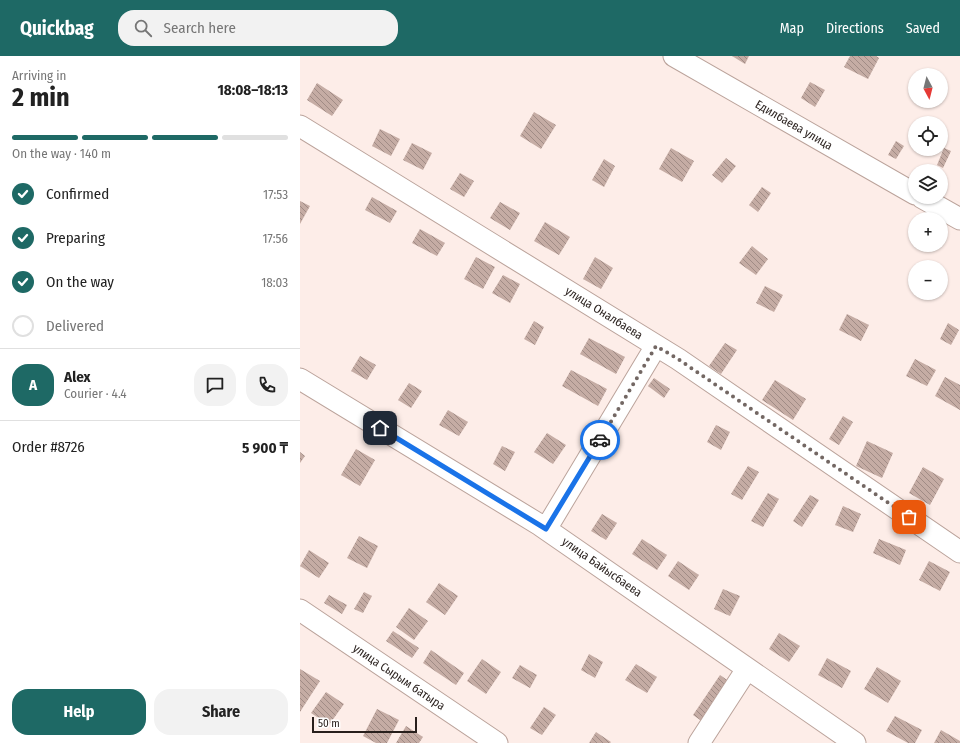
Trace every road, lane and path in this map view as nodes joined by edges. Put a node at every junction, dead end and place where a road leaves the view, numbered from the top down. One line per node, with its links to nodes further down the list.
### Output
1 (674, 56): 3 (street, Едилбаева улица)
2 (300, 126): 6 (street, улица Оналбаева)
3 (908, 190)
4 (933, 204): 5 (street)
5 (960, 219)
6 (656, 346): 8 (street); 9 (street, улица Оналбаева)
7 (300, 379): 8 (street, улица Байысбаева)
8 (546, 529): 11 (street, улица Байысбаева)
9 (960, 552)
10 (300, 610): 12 (street, улица Сырым батыра)
11 (747, 669): 13 (street); 14 (street, улица Байысбаева)
12 (497, 743)
13 (699, 743)
14 (855, 743)

